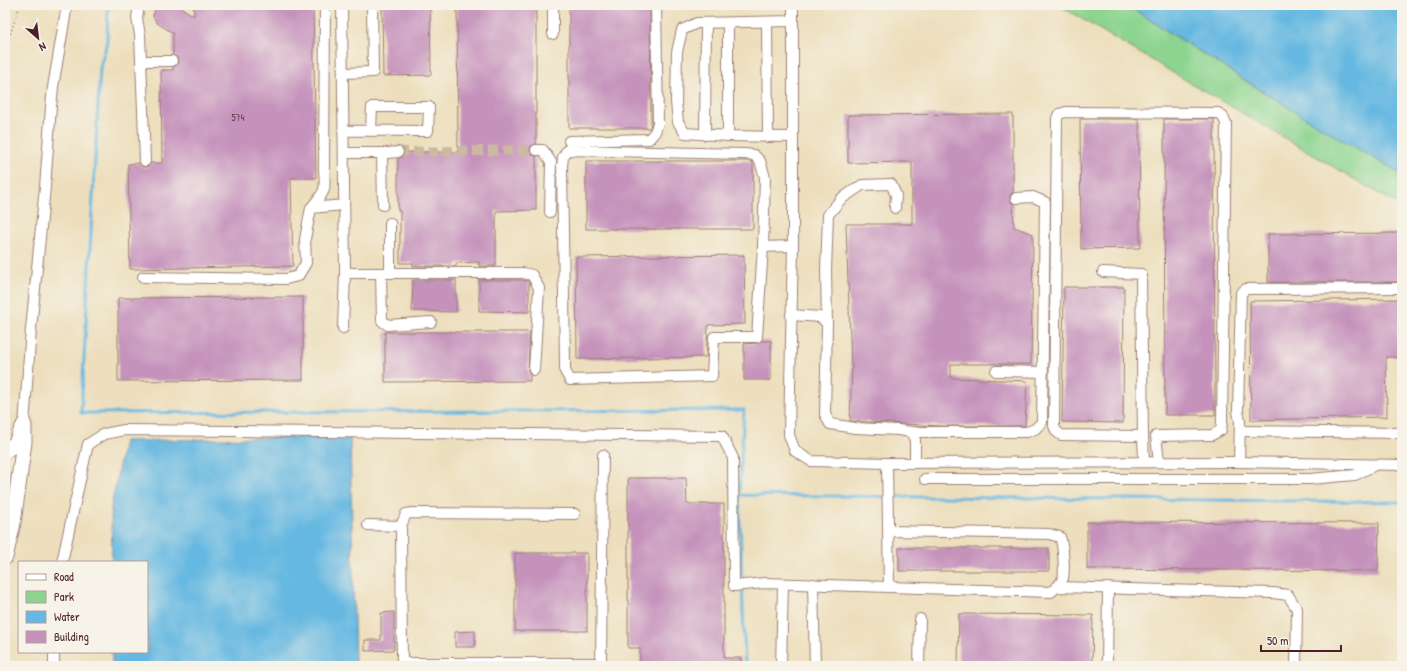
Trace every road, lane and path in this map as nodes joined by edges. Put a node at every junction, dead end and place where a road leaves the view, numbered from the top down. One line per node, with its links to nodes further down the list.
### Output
1 (20, 5): 15 (path)
2 (67, 5): 54 (street)
3 (139, 5): 16 (street)
4 (325, 5): 19 (street)
5 (342, 5): 18 (street)
6 (372, 5): 18 (street)
7 (552, 5): 14 (street)
8 (656, 5): 27 (street)
9 (793, 5): 10 (street)
10 (793, 21): 11 (street); 26 (street)
11 (767, 22): 13 (street); 25 (street)
12 (706, 23): 13 (street); 23 (street); 23 (street)
13 (728, 23): 24 (street)
14 (553, 34)
15 (5, 50)
16 (141, 61): 17 (street); 32 (street)
17 (172, 61)
18 (343, 73): 20 (street)
19 (324, 92): 20 (street); 36 (street)
20 (343, 92): 21 (street)
21 (343, 131): 22 (street); 30 (street)
22 (371, 131): 22 (street)
23 (705, 135): 24 (street)
24 (728, 136): 25 (street)
25 (768, 137): 26 (street)
26 (792, 137): 40 (street)
27 (569, 141)
28 (536, 150): 38 (street)
29 (398, 152): 31 (street)
30 (344, 153): 31 (street); 34 (street)
31 (382, 153): 35 (street)
32 (146, 161)
33 (1016, 198): 53 (street)
34 (344, 205): 36 (street); 43 (street)
35 (383, 205)
36 (311, 208): 45 (street)
37 (895, 208): 49 (street)
38 (550, 212)
39 (390, 223): 44 (street)
40 (792, 246): 41 (street); 47 (street)
41 (763, 247): 41 (street)
42 (1103, 272): 58 (street)
43 (345, 273): 44 (street); 50 (street)
44 (386, 273): 48 (street); 51 (street)
45 (143, 277)
46 (1402, 288): 55 (street)
47 (791, 315): 49 (street); 64 (street)
48 (431, 322)
49 (828, 324): 56 (street)
50 (343, 328)
51 (534, 370)
52 (996, 371): 53 (street)
53 (1043, 372): 56 (street)
54 (24, 425): 59 (highway); 73 (highway)
55 (1240, 431): 57 (street); 63 (street)
56 (911, 432): 65 (street)
57 (1402, 433)
58 (1143, 436): 61 (street); 62 (street)
59 (5, 451)
60 (603, 455): 83 (street)
61 (1144, 462): 62 (street); 65 (street)
62 (1158, 462): 63 (street)
63 (1239, 462): 66 (street)
64 (887, 463): 65 (street); 72 (street)
65 (915, 463)
66 (1375, 465): 67 (street); 68 (street)
67 (1402, 465)
68 (925, 479)
69 (575, 514): 71 (street)
70 (368, 525): 71 (street)
71 (401, 526): 82 (street)
72 (888, 531): 77 (street); 78 (street)
73 (5, 557)
74 (62, 561): 75 (street)
75 (783, 584): 76 (street); 85 (street)
76 (813, 584): 77 (street); 86 (street)
77 (889, 587): 78 (street)
78 (1057, 587): 79 (street)
79 (1108, 588): 88 (street); 89 (street)
80 (920, 619): 87 (street)
81 (54, 653): 84 (street)
82 (402, 664): 83 (street)
83 (601, 664)
84 (54, 666)
85 (781, 666)
86 (815, 666)
87 (919, 666)
88 (1107, 666)
89 (1296, 666)

